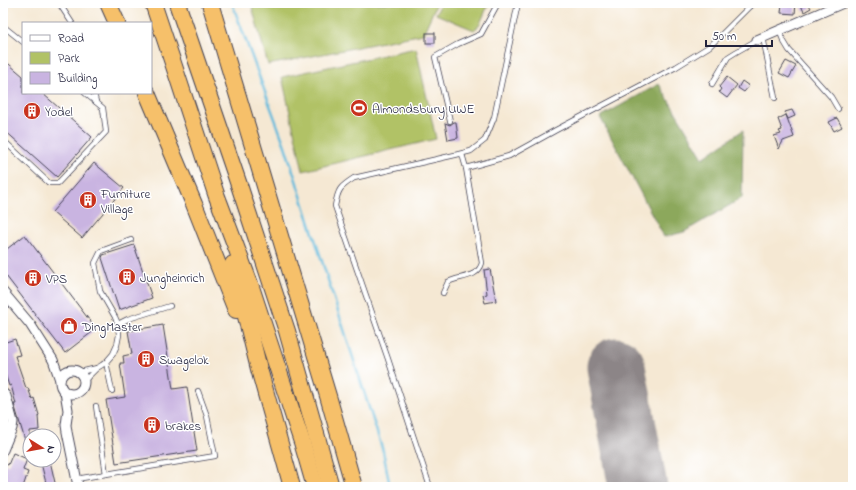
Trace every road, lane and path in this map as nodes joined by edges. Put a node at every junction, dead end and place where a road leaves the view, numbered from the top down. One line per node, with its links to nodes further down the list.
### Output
1 (59, 3): 10 (lane)
2 (108, 3): 11 (highway)
3 (152, 3): 28 (highway)
4 (176, 3): 27 (highway)
5 (210, 3): 45 (highway)
6 (498, 3): 23 (lane)
7 (518, 3): 25 (lane)
8 (755, 3): 26 (lane)
9 (843, 3): 13 (street)
10 (71, 22)
11 (117, 22)
12 (3, 26): 15 (lane)
13 (779, 30): 14 (street); 22 (lane)
14 (760, 38): 16 (lane); 20 (lane)
15 (22, 41)
16 (712, 84)
17 (86, 94): 21 (lane)
18 (94, 94): 21 (lane)
19 (147, 94): 37 (highway)
20 (775, 98)
21 (96, 102): 24 (lane)
22 (838, 109)
23 (450, 121)
24 (3, 140)
25 (462, 154): 26 (lane); 54 (lane)
26 (466, 168): 31 (lane)
27 (239, 185): 45 (highway); 52 (highway)
28 (216, 194): 37 (highway); 51 (highway)
29 (131, 240): 33 (lane)
30 (3, 292): 34 (street)
31 (444, 293)
32 (170, 306): 33 (lane)
33 (118, 324): 35 (lane)
34 (53, 360): 38 (street); 40 (street)
35 (106, 362): 36 (lane); 41 (lane)
36 (97, 368): 39 (lane); 39 (lane)
37 (259, 369): 50 (highway)
38 (65, 371): 39 (street); 40 (street)
39 (82, 377): 44 (street)
40 (60, 380): 44 (street)
41 (112, 391)
42 (198, 391): 48 (lane)
43 (3, 393): 47 (street)
44 (70, 393): 49 (street)
45 (328, 396): 53 (highway)
46 (96, 406): 48 (lane)
47 (3, 450)
48 (106, 474): 49 (lane)
49 (77, 482)
50 (292, 487)
51 (315, 487)
52 (332, 487)
53 (354, 487)
54 (430, 487)

